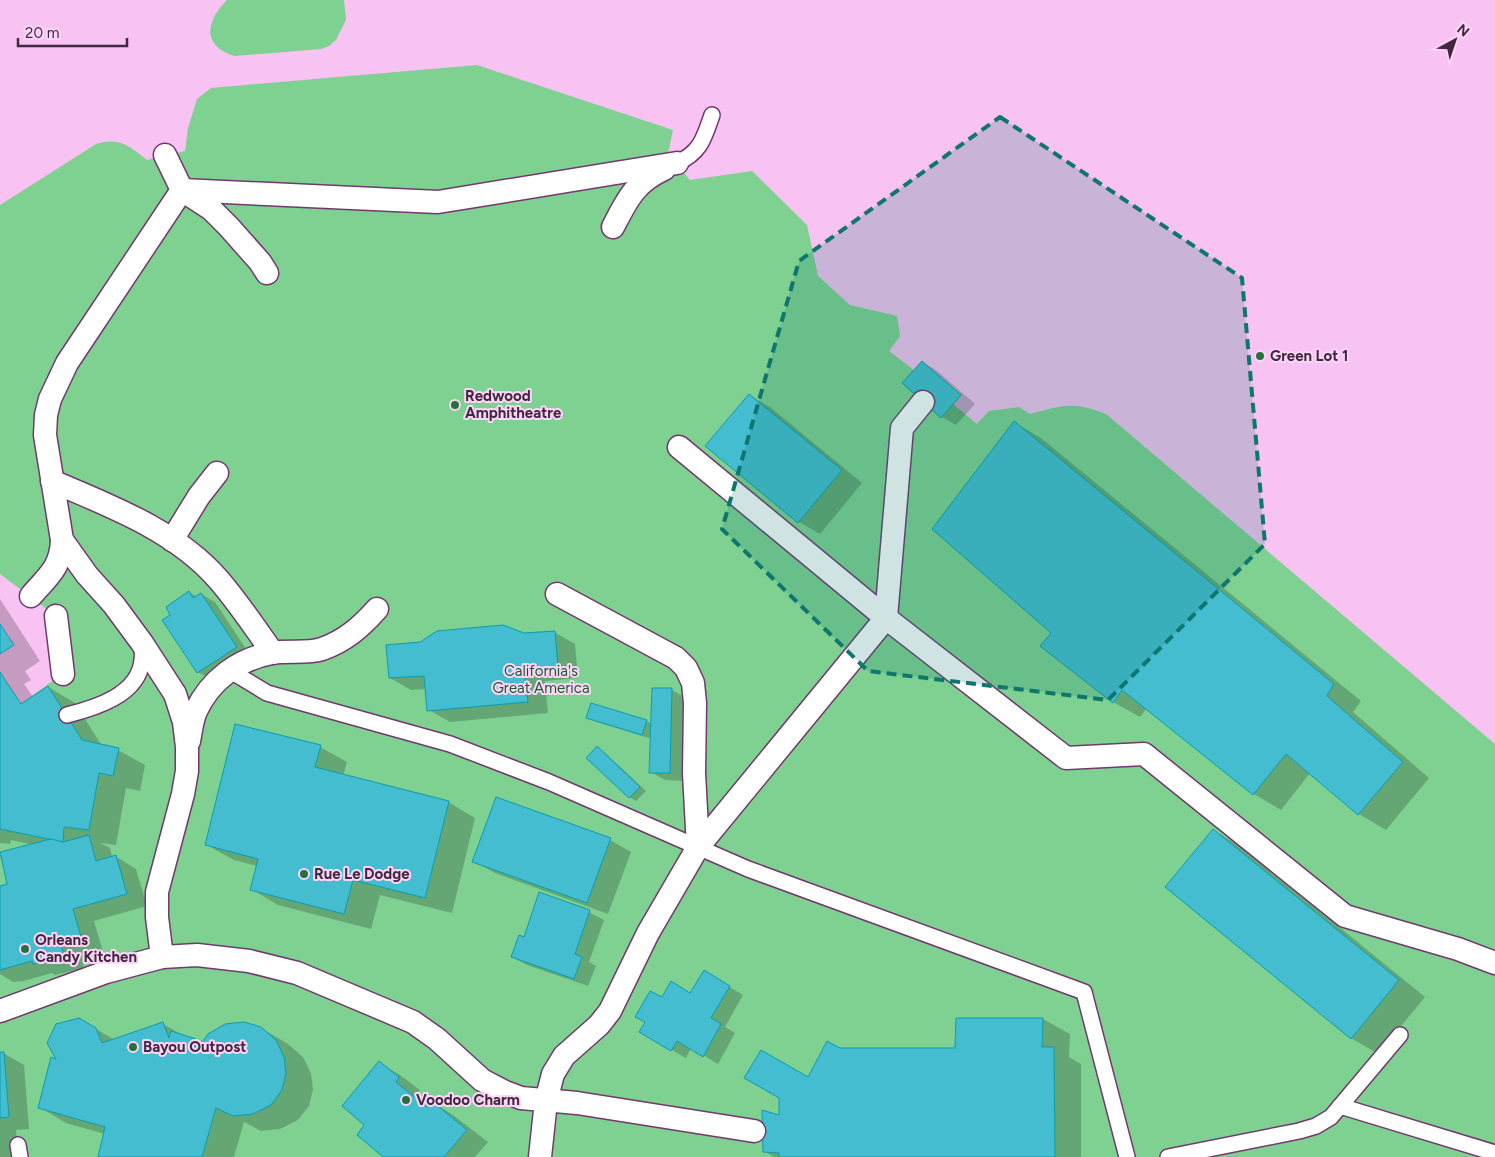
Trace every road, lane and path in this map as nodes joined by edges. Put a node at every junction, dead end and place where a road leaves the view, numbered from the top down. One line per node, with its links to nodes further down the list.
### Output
1 (712, 115): 3 (lane)
2 (166, 155): 4 (street)
3 (676, 163): 4 (street); 5 (street)
4 (182, 190): 6 (street); 10 (street)
5 (612, 227)
6 (266, 274)
7 (923, 402): 17 (street)
8 (678, 448): 17 (street)
9 (217, 473): 12 (street)
10 (52, 481): 11 (street); 12 (street)
11 (62, 540): 14 (street); 18 (street)
12 (172, 540): 19 (street)
13 (557, 594): 24 (street)
14 (30, 596)
15 (377, 609): 19 (street)
16 (56, 616): 21 (street)
17 (886, 618): 24 (street); 26 (street)
18 (142, 643): 22 (lane); 23 (street)
19 (273, 653): 20 (street)
20 (230, 670): 23 (street); 24 (lane)
21 (63, 674)
22 (66, 715)
23 (188, 747): 25 (street)
24 (698, 847): 29 (street); 34 (lane)
25 (162, 957): 27 (street); 29 (street)
26 (1495, 963)
27 (0, 1011)
28 (1400, 1035): 30 (lane)
29 (546, 1101): 31 (street); 33 (street)
30 (1340, 1106): 32 (lane); 35 (lane)
31 (754, 1131)
32 (1495, 1153)
33 (540, 1157)
34 (1127, 1157)
35 (1168, 1157)

